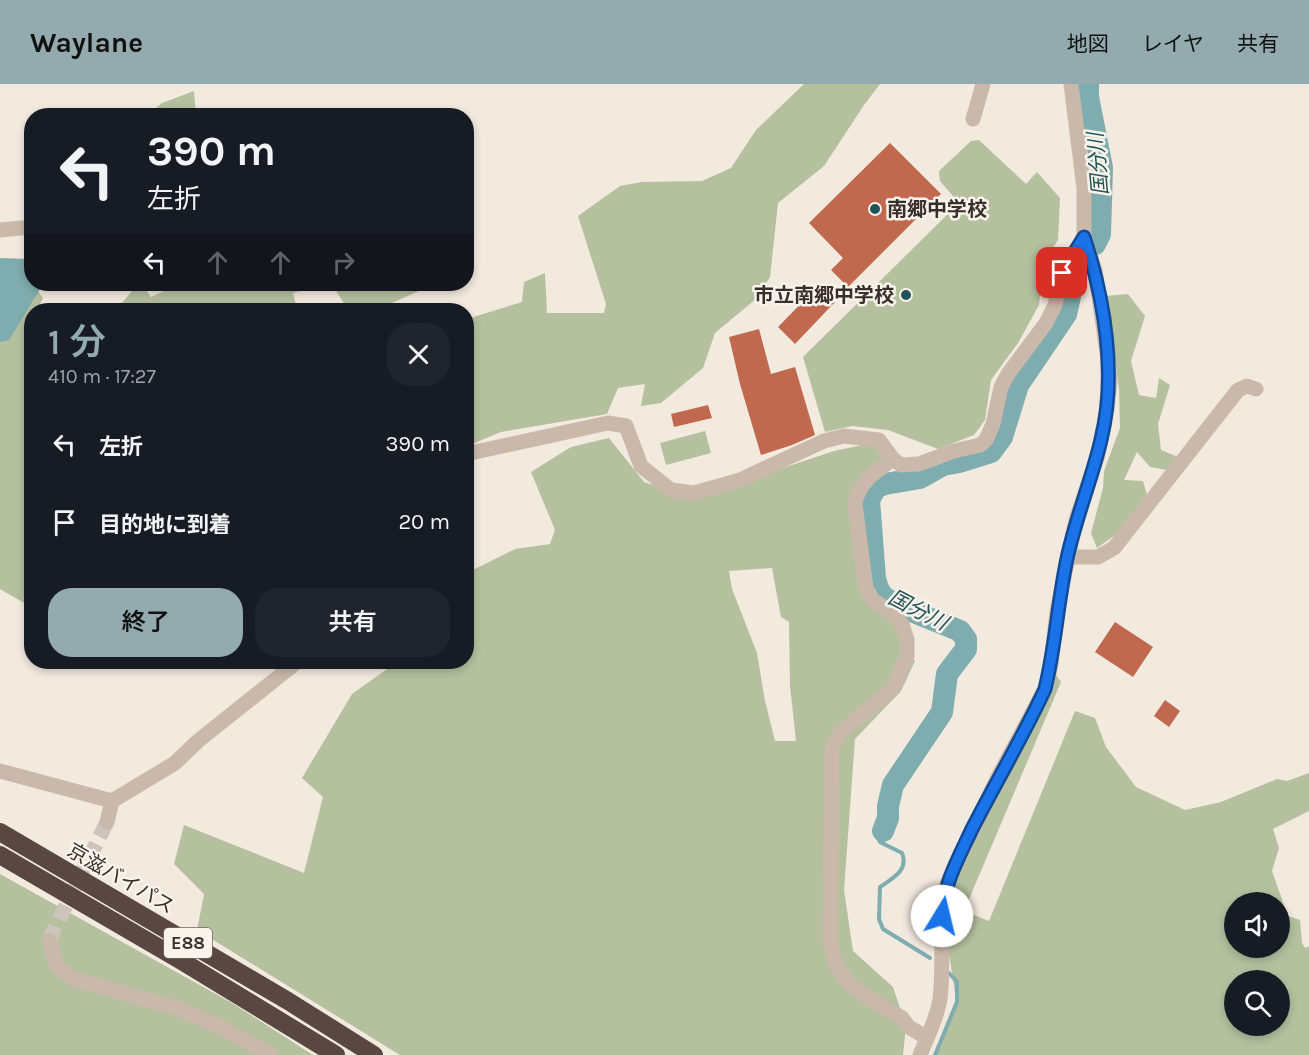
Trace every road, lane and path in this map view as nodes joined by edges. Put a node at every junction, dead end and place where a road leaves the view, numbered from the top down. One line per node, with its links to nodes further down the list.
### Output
1 (983, 84): 3 (street)
2 (1071, 84): 6 (street)
3 (973, 119)
4 (24, 228): 5 (street)
5 (0, 230)
6 (1084, 237): 9 (street); 10 (street)
7 (1256, 389): 10 (street)
8 (474, 452): 9 (street)
9 (893, 459): 18 (street)
10 (1068, 557): 18 (street)
11 (288, 669): 13 (street)
12 (0, 771): 13 (street)
13 (112, 801): 14 (street)
14 (107, 822)
15 (0, 832): 21 (highway, 京滋バイパス / E88)
16 (0, 855): 20 (highway, E88)
17 (49, 940): 19 (street)
18 (927, 1038): 22 (street)
19 (271, 1055)
20 (336, 1055)
21 (374, 1055)
22 (920, 1055)

